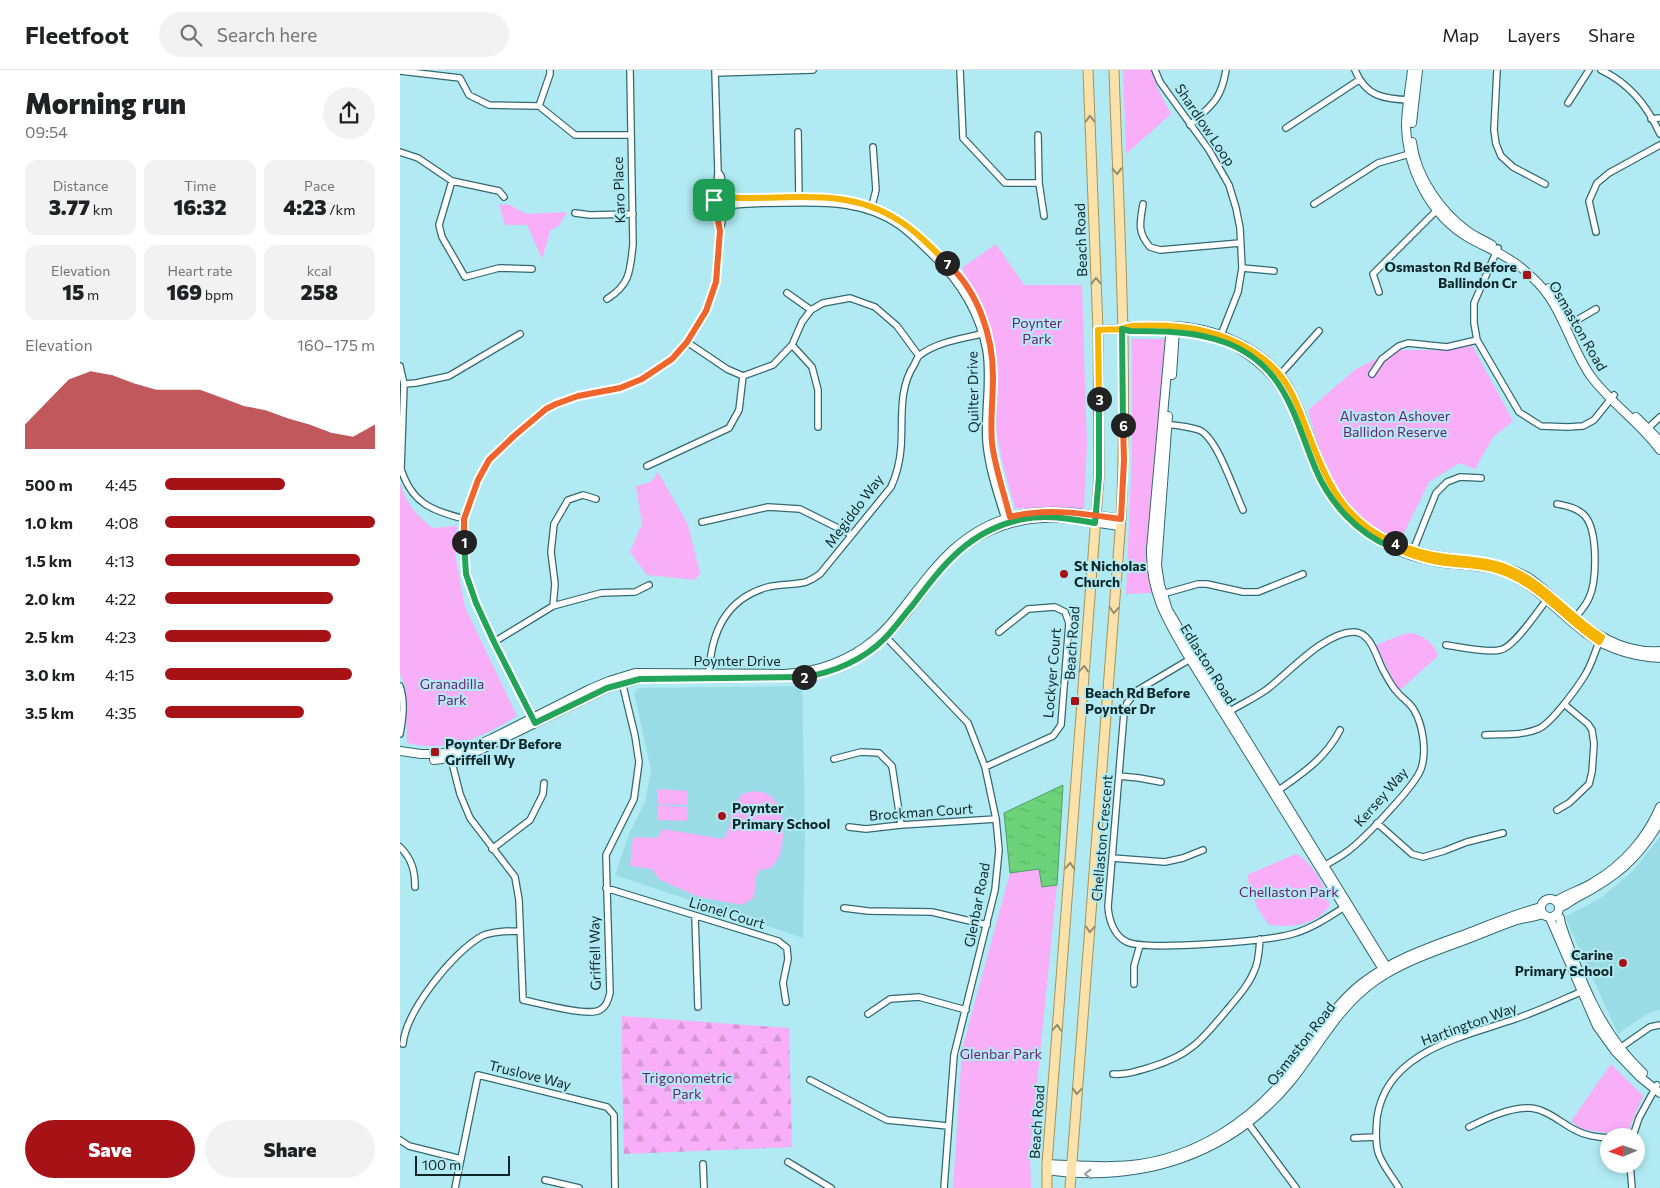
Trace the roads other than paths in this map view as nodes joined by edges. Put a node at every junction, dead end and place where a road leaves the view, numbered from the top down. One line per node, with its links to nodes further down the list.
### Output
1 (460, 70): 19 (street)
2 (550, 70): 23 (street)
3 (630, 70): 31 (street, Karo Place)
4 (801, 70): 5 (street); 18 (street)
5 (813, 70)
6 (960, 70): 38 (street)
7 (1088, 70): 68 (main road, Beach Road, one-way to 7)
8 (1114, 70): 66 (main road, one-way to 66)
9 (1155, 70): 26 (street, Shardlow Loop)
10 (1226, 70): 26 (street)
11 (1355, 70): 20 (street)
12 (1412, 70): 21 (street, Osmaston Road)
13 (1418, 70): 21 (street, Osmaston Road)
14 (1497, 70): 39 (street)
15 (1589, 70): 22 (street)
16 (1601, 70): 25 (street)
17 (400, 71): 19 (street)
18 (715, 71): 36 (street)
19 (460, 78): 23 (street)
20 (1359, 80): 21 (street); 27 (street)
21 (1411, 100): 35 (street, Osmaston Road)
22 (1568, 102)
23 (539, 106): 31 (street)
24 (1660, 118): 25 (street)
25 (1651, 119): 29 (street)
26 (1190, 125): 55 (street, Shardlow Loop)
27 (1286, 128)
28 (798, 132): 43 (street)
29 (1660, 134)
30 (1038, 135): 38 (street)
31 (630, 136): 51 (street, Karo Place)
32 (1660, 144): 54 (street)
33 (873, 147): 49 (street)
34 (400, 152): 37 (street)
35 (1412, 154): 45 (street); 48 (street, Osmaston Road)
36 (718, 172): 40 (street); 41 (street)
37 (452, 181): 42 (street); 58 (street)
38 (1039, 183): 52 (street)
39 (1545, 184)
40 (716, 196): 41 (street); 47 (street)
41 (726, 196): 43 (street, Quilter Drive); 46 (street)
42 (504, 198)
43 (799, 200): 46 (street, Quilter Drive); 49 (street, Quilter Drive)
44 (1143, 204): 55 (street)
45 (1314, 204)
46 (726, 206): 47 (street); 53 (street)
47 (716, 207): 53 (street)
48 (1439, 207): 56 (street, Osmaston Road); 60 (street)
49 (871, 209): 71 (street, Quilter Drive); 96 (street, Quilter Drive)
50 (575, 213): 51 (street)
51 (633, 214): 62 (street, Karo Place)
52 (1044, 216)
53 (720, 231): 74 (street)
54 (1596, 232)
55 (1240, 242): 57 (street, Shardlow Loop)
56 (1497, 250): 65 (street, Osmaston Road); 73 (street)
57 (1242, 268): 59 (street); 72 (street, Shardlow Loop)
58 (532, 269)
59 (1274, 271)
60 (1379, 292)
61 (787, 293): 64 (street)
62 (607, 299)
63 (1596, 309): 65 (street)
64 (811, 310): 75 (street); 76 (street)
65 (1567, 326): 82 (street, Osmaston Road)
66 (1122, 329): 67 (street); 68 (street); 98 (main road)
67 (1173, 329): 72 (street); 84 (street, Edlaston Road)
68 (1098, 330): 95 (main road, Beach Road)
69 (1319, 331): 80 (street)
70 (520, 334): 81 (street)
71 (981, 334): 76 (street); 96 (street, Quilter Drive)
72 (1220, 338): 80 (street)
73 (1477, 340): 78 (street); 82 (street)
74 (687, 342): 79 (street); 94 (street)
75 (792, 345): 79 (street); 85 (street)
76 (919, 356): 99 (street, Megiddo Way)
77 (400, 366): 81 (street)
78 (1372, 374)
79 (743, 376): 89 (street)
80 (1278, 377): 100 (street)
81 (404, 384): 94 (street)
82 (1612, 397): 86 (street, Osmaston Road)
83 (1660, 417): 86 (street)
84 (1165, 424): 93 (street); 103 (street, Edlaston Road)
85 (818, 427)
86 (1646, 430): 87 (street, Osmaston Road); 88 (street, Osmaston Road)
87 (1660, 441)
88 (1660, 450)
89 (647, 466)
90 (1482, 478): 100 (street)
91 (596, 499): 105 (street)
92 (1557, 504): 106 (street)
93 (1243, 510)
94 (464, 519): 110 (street)
95 (1095, 519): 96 (street, Poynter Drive); 98 (street, Poynter Drive); 180 (main road, Beach Road, one-way to 95)
96 (1008, 521): 108 (street, Poynter Drive)
97 (702, 522): 99 (street)
98 (1121, 523): 181 (main road, one-way to 181)
99 (852, 535): 115 (street, Megiddo Way)
100 (1412, 552): 104 (street)
101 (1303, 574): 103 (street)
102 (649, 585): 105 (street)
103 (1160, 595): 113 (street, Edlaston Road)
104 (1549, 598): 106 (street); 111 (street)
105 (553, 606): 110 (street)
106 (1573, 620): 109 (street)
107 (999, 632): 128 (street, Lockyer Court)
108 (884, 635): 115 (street, Poynter Drive); 128 (street, Glenbar Road)
109 (1600, 639): 112 (street); 114 (street); 118 (street)
110 (494, 642): 120 (street)
111 (1446, 645)
112 (1660, 651)
113 (1192, 657): 119 (street, Edlaston Road); 129 (street, Chellaston Crescent)
114 (1660, 658)
115 (709, 675): 116 (street, Poynter Drive)
116 (622, 680): 120 (street, Poynter Drive); 147 (street, Griffell Way)
117 (400, 686): 122 (street)
118 (1564, 704): 123 (street); 134 (street)
119 (1227, 713): 132 (street, Edlaston Road); 137 (street, Kersey Way)
120 (534, 720): 126 (street, Poynter Drive)
121 (1340, 730): 132 (street)
122 (400, 734)
123 (1484, 735)
124 (400, 751): 126 (street, Poynter Drive)
125 (400, 756): 126 (street, Poynter Drive)
126 (450, 756): 142 (street, Griffell Way)
127 (834, 759): 138 (street)
128 (985, 767): 135 (street, Glenbar Road)
129 (1119, 776): 130 (street); 144 (street, Chellaston Crescent)
130 (1161, 782)
131 (544, 783): 142 (street)
132 (1277, 792): 145 (street, Edlaston Road)
133 (1660, 807): 150 (street, Osmaston Road)
134 (1557, 810)
135 (996, 819): 138 (street, Brockman Court); 152 (street, Glenbar Road)
136 (1660, 821): 150 (street, Osmaston Road)
137 (1377, 823): 140 (street); 145 (street, Kersey Way)
138 (901, 825): 139 (street, Brockman Court)
139 (849, 827)
140 (1503, 833)
141 (400, 847): 146 (street)
142 (492, 849): 153 (street, Griffell Way)
143 (1202, 850): 144 (street)
144 (1112, 858): 155 (street, Chellaston Crescent)
145 (1322, 867): 148 (street, Edlaston Road)
146 (415, 887)
147 (606, 888): 151 (street, Lionel Court); 153 (street, Griffell Way)
148 (1346, 906): 154 (street, Chellaston Crescent); 156 (street, Edlaston Road)
149 (844, 908): 152 (street)
150 (1551, 910): 156 (street, Osmaston Road); 158 (street)
151 (695, 916): 159 (street, Lionel Court); 160 (street)
152 (987, 924): 161 (street, Glenbar Road)
153 (520, 931): 164 (street)
154 (1260, 939): 155 (street, Chellaston Crescent); 166 (street)
155 (1140, 945): 157 (street)
156 (1386, 970): 169 (street, Osmaston Road)
157 (1134, 984)
158 (1583, 991): 165 (street); 173 (street, Hartington Way)
159 (786, 1002)
160 (698, 1008)
161 (966, 1010): 162 (street); 170 (street, Glenbar Road)
162 (868, 1014)
163 (1660, 1024): 165 (street)
164 (403, 1044)
165 (1617, 1050): 168 (street)
166 (1113, 1074)
167 (810, 1080): 170 (street)
168 (1658, 1089): 172 (street)
169 (1246, 1121): 181 (street, Osmaston Road); 192 (street)
170 (948, 1126): 189 (street, Glenbar Road)
171 (1469, 1127): 174 (street)
172 (1636, 1128)
173 (1376, 1137): 175 (street); 193 (street, Hartington Way)
174 (1600, 1137)
175 (1354, 1138)
176 (400, 1140): 177 (street)
177 (461, 1159): 184 (street, Truslove Way); 186 (street, Truslove Way)
178 (788, 1162): 188 (street)
179 (703, 1164): 187 (street)
180 (1047, 1167): 181 (street, Osmaston Road); 190 (main road, Beach Road)
181 (1071, 1169): 191 (main road)
182 (1631, 1173): 194 (street)
183 (545, 1180): 185 (street)
184 (455, 1188)
185 (578, 1188)
186 (615, 1188)
187 (704, 1188)
188 (831, 1188)
189 (944, 1188)
190 (1047, 1188)
191 (1070, 1188)
192 (1296, 1188)
193 (1399, 1188)
194 (1632, 1188)

